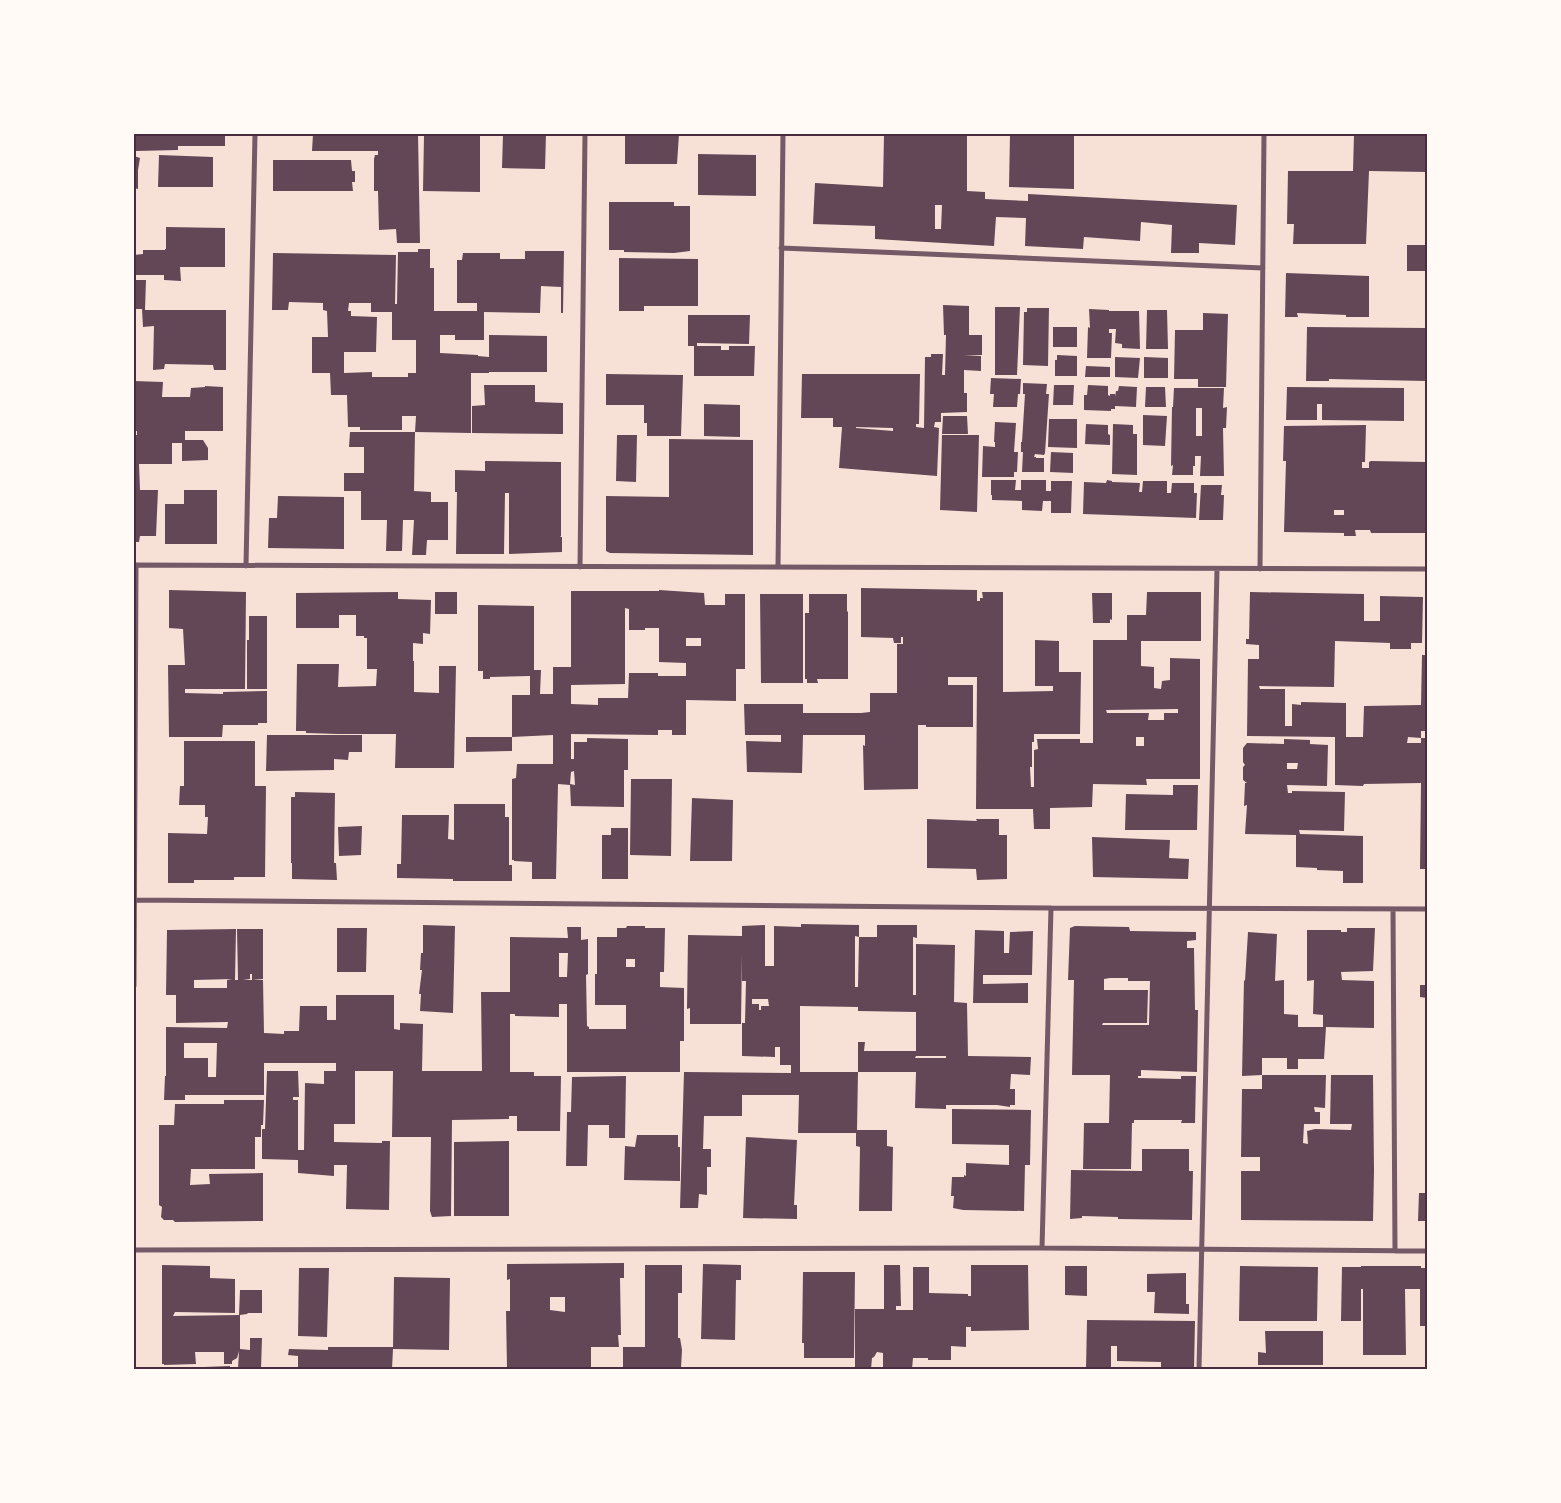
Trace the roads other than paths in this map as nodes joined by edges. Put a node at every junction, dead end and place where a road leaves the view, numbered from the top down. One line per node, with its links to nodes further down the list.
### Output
1 (255, 134): 8 (street)
2 (585, 134): 9 (street)
3 (783, 134): 5 (street)
4 (1264, 134): 6 (street)
5 (781, 248): 6 (street); 10 (street)
6 (1262, 268): 12 (street)
7 (135, 565): 8 (street); 14 (street)
8 (246, 566): 9 (street)
9 (580, 567): 10 (street)
10 (778, 567): 11 (street)
11 (1217, 569): 12 (street); 16 (street)
12 (1260, 569): 13 (street)
13 (1427, 569)
14 (135, 900): 15 (street); 19 (street)
15 (1051, 908): 16 (street); 20 (street)
16 (1209, 908): 17 (street); 21 (street)
17 (1393, 909): 18 (street); 23 (street)
18 (1427, 909)
19 (134, 986)
20 (1042, 1248): 21 (street); 22 (street)
21 (1202, 1249): 23 (street); 25 (street)
22 (134, 1250)
23 (1395, 1251): 24 (street)
24 (1427, 1251)
25 (1199, 1369)

